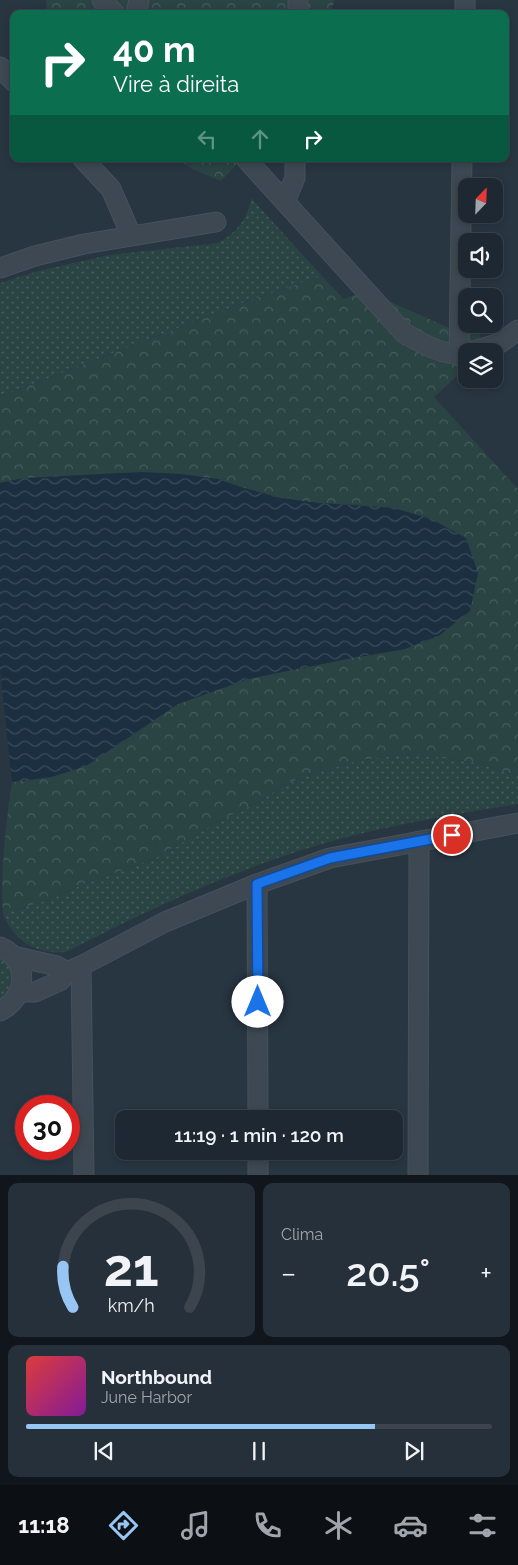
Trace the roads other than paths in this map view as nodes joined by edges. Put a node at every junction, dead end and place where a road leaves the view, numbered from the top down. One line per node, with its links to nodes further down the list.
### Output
1 (102, 0): 2 (street)
2 (111, 10)
3 (0, 66): 4 (street)
4 (10, 77)
5 (87, 162): 11 (street)
6 (249, 162): 9 (street)
7 (295, 162): 9 (street)
8 (462, 162): 14 (street)
9 (285, 202): 16 (street)
10 (216, 222): 11 (street)
11 (131, 235): 12 (street)
12 (0, 268)
13 (518, 330): 15 (street)
14 (466, 343)
15 (500, 343)
16 (458, 352)
17 (518, 823): 18 (street)
18 (419, 841): 19 (street); 28 (street)
19 (257, 884): 21 (street); 24 (street)
20 (7, 952): 21 (street); 22 (street)
21 (74, 969): 22 (street); 26 (street)
22 (19, 992): 23 (street)
23 (0, 1011)
24 (258, 1110)
25 (258, 1160): 27 (street)
26 (84, 1175)
27 (258, 1175)
28 (418, 1175)

